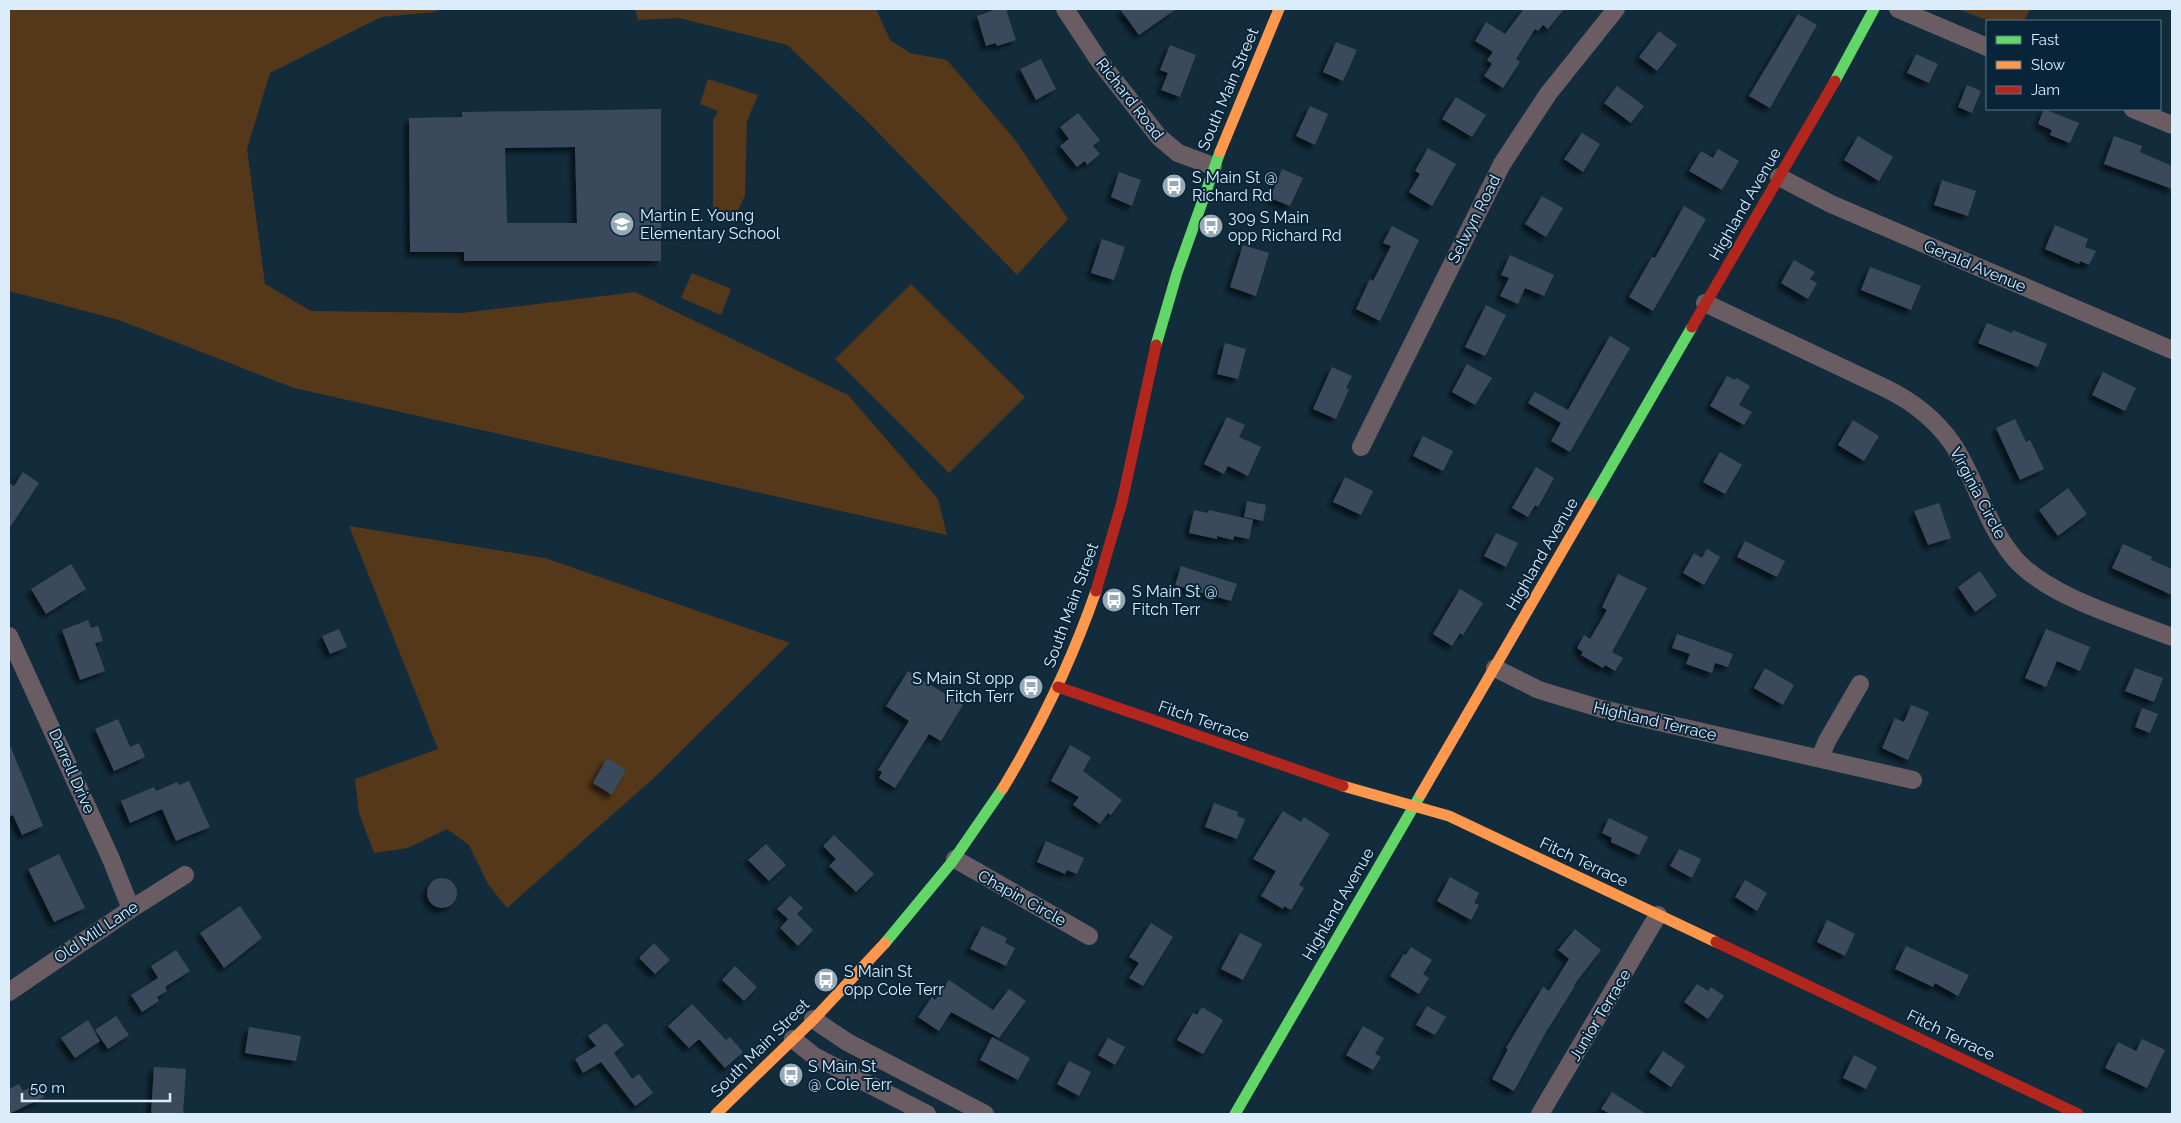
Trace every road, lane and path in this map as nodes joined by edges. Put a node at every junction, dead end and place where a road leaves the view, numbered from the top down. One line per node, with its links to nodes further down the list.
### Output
1 (1065, 9): 9 (street, Richard Road)
2 (1278, 9): 9 (street, South Main Street)
3 (1616, 9): 13 (street, Selwyn Road)
4 (1874, 9): 10 (street, Highland Avenue)
5 (1898, 9): 6 (street)
6 (1986, 47)
7 (2135, 110): 8 (street)
8 (2172, 125)
9 (1213, 166): 18 (street, South Main Street)
10 (1779, 177): 11 (street, Highland Avenue); 12 (street, Gerald Avenue)
11 (1705, 303): 15 (street, Virginia Circle); 16 (street, Highland Avenue)
12 (2172, 350)
13 (1361, 448)
14 (9, 636): 24 (street, Darrell Drive)
15 (2172, 637)
16 (1495, 668): 19 (street, Highland Terrace); 21 (street, Highland Avenue)
17 (1860, 684): 19 (street)
18 (1058, 687): 21 (street, Fitch Terrace); 22 (street, South Main Street)
19 (1820, 758): 20 (street, Highland Terrace)
20 (1913, 780)
21 (1413, 805): 25 (street, Fitch Terrace); 33 (street, Highland Avenue)
22 (956, 859): 26 (street, Chapin Circle); 28 (street, South Main Street)
23 (185, 875): 24 (street, Old Mill Lane)
24 (131, 908): 27 (street, Old Mill Lane)
25 (1658, 915): 34 (street, Junior Terrace); 35 (street, Fitch Terrace)
26 (1089, 936)
27 (9, 992)
28 (813, 1019): 29 (street, South Main Street); 32 (street)
29 (793, 1039): 30 (street, South Main Street); 31 (street)
30 (716, 1114)
31 (927, 1114)
32 (985, 1114)
33 (1235, 1114)
34 (1540, 1114)
35 (2078, 1114)

